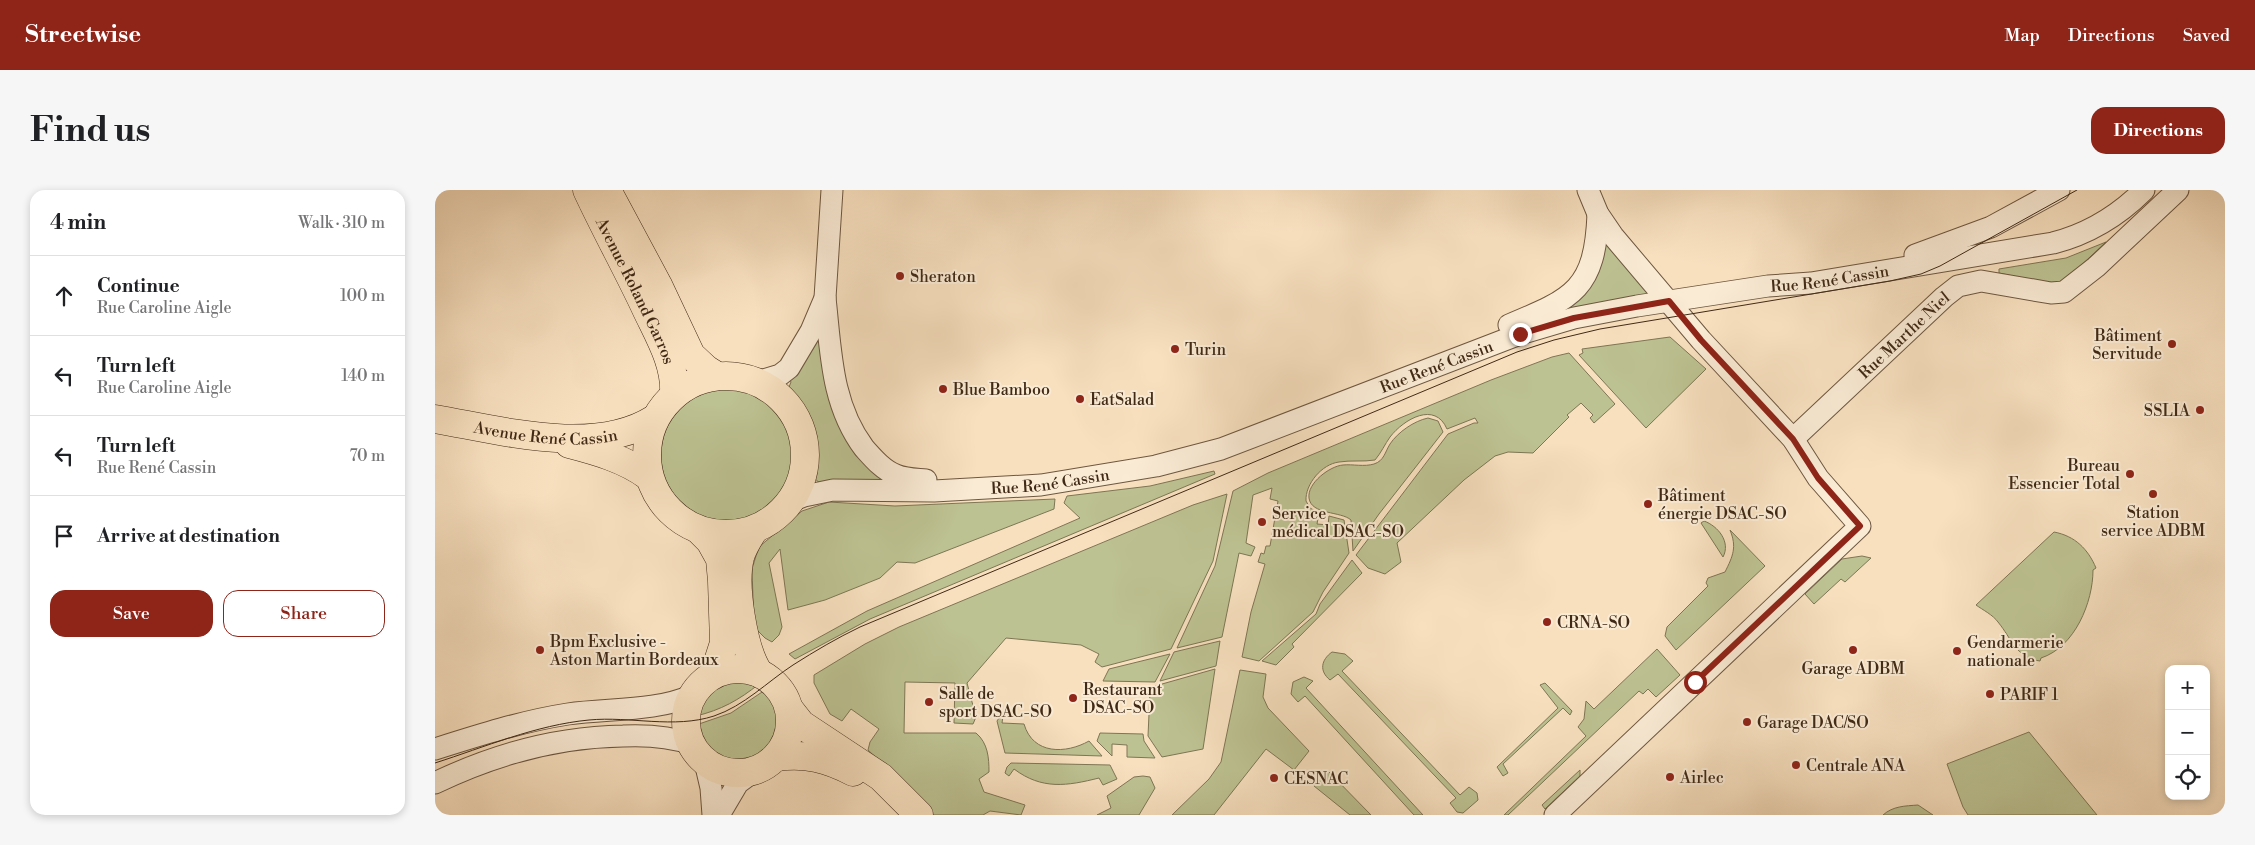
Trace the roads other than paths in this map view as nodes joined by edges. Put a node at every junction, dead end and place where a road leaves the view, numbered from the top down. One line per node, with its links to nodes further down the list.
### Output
1 (587, 190): 17 (main road, Avenue Roland Garros)
2 (603, 190): 10 (street)
3 (607, 190): 10 (main road, Avenue Roland Garros)
4 (832, 190): 12 (street)
5 (1588, 190): 9 (street)
6 (2059, 190): 11 (street)
7 (2144, 190): 11 (street, Rue René Cassin)
8 (2178, 190): 21 (street, Rue Marthe Niel)
9 (1598, 214): 13 (street); 16 (street)
10 (626, 224): 14 (main road, Avenue Roland Garros)
11 (1769, 286): 13 (street, Rue René Cassin)
12 (825, 298): 15 (street); 22 (street)
13 (1669, 301): 16 (street, Rue René Cassin); 21 (street)
14 (717, 376): 15 (main road); 17 (main road)
15 (757, 382): 24 (main road)
16 (1381, 388): 22 (street, Rue René Cassin)
17 (674, 395): 19 (main road)
18 (435, 419): 20 (main road, Avenue René Cassin)
19 (654, 419): 20 (main road, Avenue René Cassin); 23 (main road)
20 (546, 438): 23 (main road)
21 (1793, 439): 40 (street)
22 (1104, 474): 24 (street, Rue René Cassin)
23 (649, 476): 26 (main road)
24 (791, 501): 25 (main road)
25 (754, 530): 26 (main road); 27 (main road)
26 (699, 531): 28 (main road)
27 (759, 673): 28 (main road); 30 (main road)
28 (714, 674): 29 (main road)
29 (693, 695): 31 (street); 32 (main road)
30 (790, 710): 33 (main road); 39 (main road)
31 (435, 749)
32 (698, 753): 34 (main road); 35 (street); 36 (street)
33 (777, 757): 34 (main road); 38 (main road)
34 (753, 772): 37 (street)
35 (435, 783)
36 (713, 815)
37 (719, 815)
38 (904, 815)
39 (919, 815)
40 (1555, 815)

